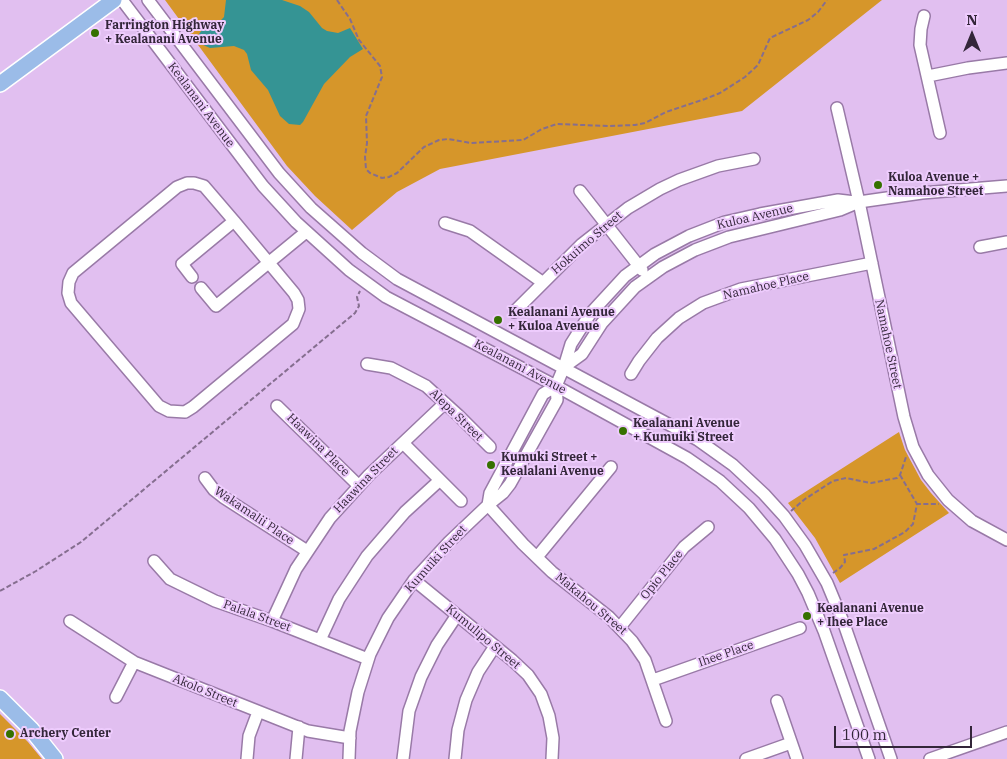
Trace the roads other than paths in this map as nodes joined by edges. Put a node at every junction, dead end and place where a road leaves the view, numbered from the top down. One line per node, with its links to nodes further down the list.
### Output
1 (114, 0): 6 (main road)
2 (122, 0): 19 (street, Kealanani Avenue)
3 (148, 0): 31 (street, Kealanani Avenue)
4 (924, 16): 7 (street)
5 (1007, 62): 7 (street)
6 (15, 74): 8 (main road); 9 (main road)
7 (928, 76): 11 (street)
8 (0, 84)
9 (0, 88)
10 (838, 108): 15 (street, Namahoe Street)
11 (940, 133)
12 (754, 159): 18 (street, Hokuimo Street)
13 (1007, 186): 15 (street, Kuloa Avenue)
14 (580, 191): 18 (street)
15 (859, 202): 23 (street, Namahoe Street); 24 (street, Kuloa Avenue); 26 (street, Kuloa Avenue)
16 (234, 221): 22 (street); 22 (street); 25 (street)
17 (445, 223): 27 (street)
18 (606, 223): 24 (street); 27 (street, Hokuimo Street)
19 (306, 232): 22 (street); 33 (street, Kealanani Avenue)
20 (1007, 242): 21 (street)
21 (980, 247)
22 (270, 262): 28 (street)
23 (872, 263): 32 (street, Namahoe Place); 45 (street, Namahoe Street)
24 (639, 265): 26 (street); 31 (street, Kuloa Avenue)
25 (192, 277)
26 (648, 277): 31 (street, Kuloa Avenue)
27 (542, 282): 29 (street, Hokuimo Street)
28 (201, 288)
29 (514, 312)
30 (367, 364): 34 (street, Alepa Street)
31 (564, 367): 33 (street, Kuloa Avenue); 80 (street, Kealanani Avenue)
32 (631, 374)
33 (556, 386): 43 (street, Kumuiki Street); 79 (street, Kealanani Avenue)
34 (446, 403): 36 (street, Haawina Street); 37 (street, Alepa Street)
35 (277, 406): 41 (street, Haawina Place)
36 (403, 443): 40 (street); 41 (street, Haawina Street)
37 (490, 447)
38 (611, 467): 47 (street)
39 (205, 478): 46 (street, Wakamalii Place)
40 (440, 480): 42 (street); 55 (street)
41 (358, 486): 46 (street, Haawina Street)
42 (461, 501)
43 (488, 505): 47 (street, Makahou Street); 49 (street, Kumuiki Street)
44 (708, 527): 53 (street, Opio Place)
45 (1007, 540)
46 (307, 551): 52 (street, Haawina Street)
47 (537, 557): 53 (street, Makahou Street)
48 (154, 561): 52 (street, Palala Street)
49 (414, 580): 50 (street, Kumulipo Street); 57 (street, Kumuiki Street)
50 (457, 615): 56 (street, Kumulipo Street); 74 (street)
51 (70, 621): 58 (street, Akolo Street)
52 (272, 621): 55 (street, Palala Street)
53 (620, 627): 59 (street, Makahou Street)
54 (800, 628): 59 (street, Ihee Place)
55 (320, 640): 57 (street, Palala Street)
56 (495, 646): 75 (street); 76 (street, Kumulipo Street)
57 (368, 659): 67 (street, Kumuiki Street)
58 (134, 662): 60 (street); 63 (street, Akolo Street)
59 (653, 680): 64 (street, Makahou Street)
60 (116, 697)
61 (0, 698): 70 (main road)
62 (777, 701): 68 (street)
63 (258, 712): 65 (street, Akolo Street); 71 (street)
64 (666, 721)
65 (299, 728): 67 (street, Akolo Street); 72 (street)
66 (1007, 732): 69 (street)
67 (350, 738): 73 (street, Kumuiki Street)
68 (791, 743): 77 (street); 78 (street)
69 (953, 755): 81 (street)
70 (55, 759)
71 (247, 759)
72 (296, 759)
73 (349, 759)
74 (403, 759)
75 (454, 759)
76 (552, 759)
77 (746, 759)
78 (797, 759)
79 (869, 759)
80 (891, 759)
81 (930, 759)

